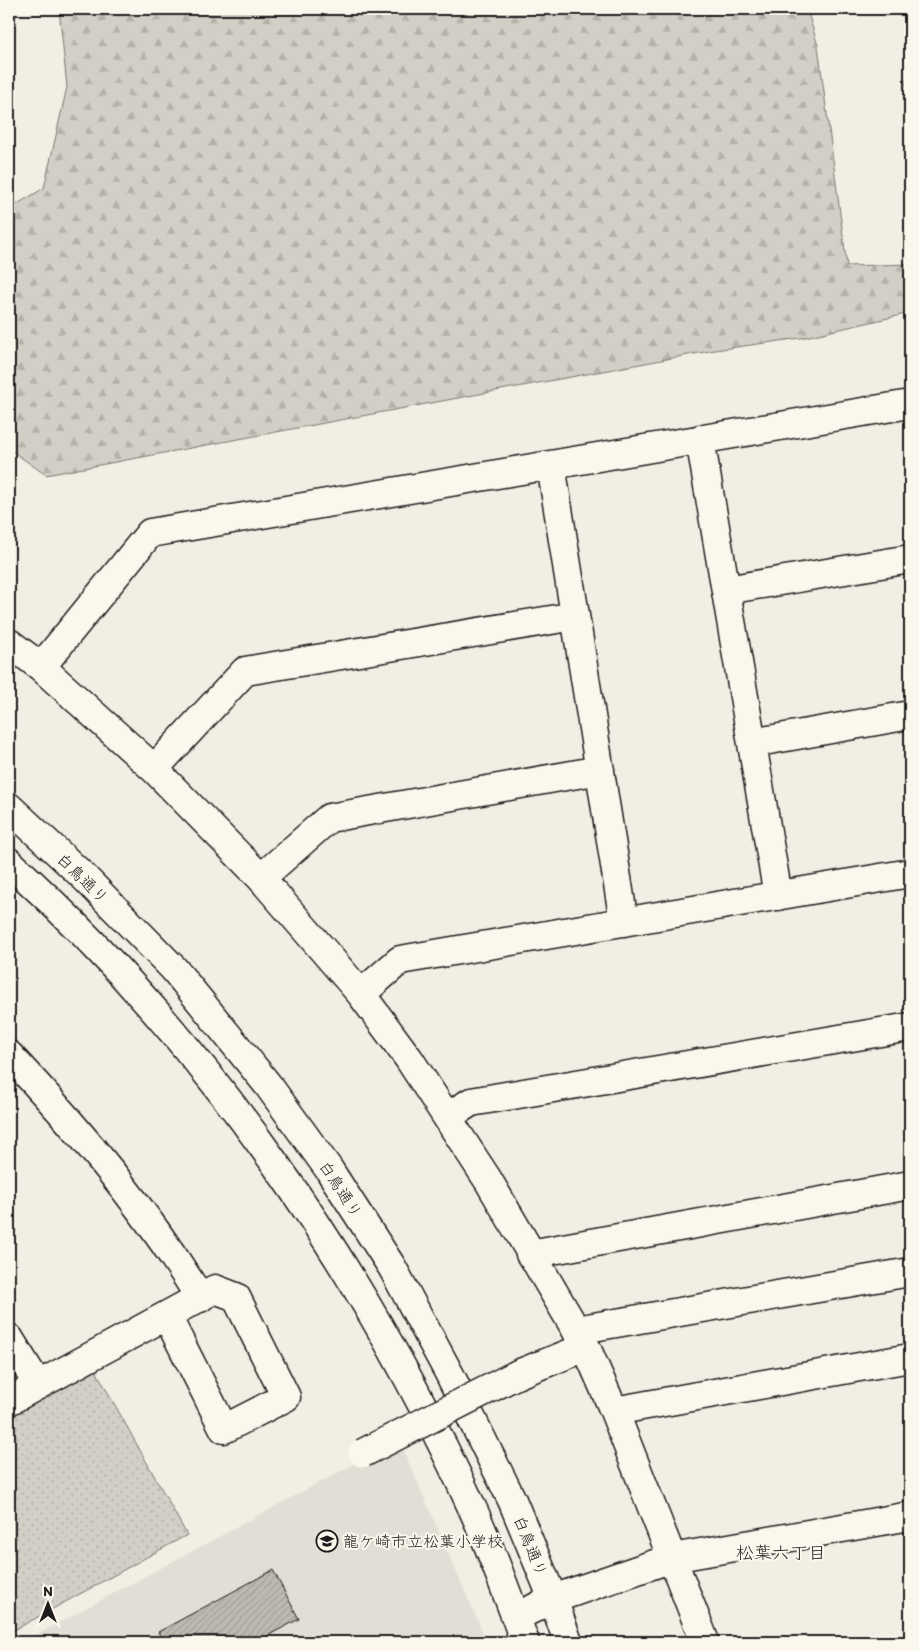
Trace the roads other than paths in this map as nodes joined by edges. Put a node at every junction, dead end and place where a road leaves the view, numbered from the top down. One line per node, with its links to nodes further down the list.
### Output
1 (910, 404): 2 (street)
2 (700, 439): 3 (street); 5 (street)
3 (550, 464): 6 (street); 8 (street)
4 (910, 559): 5 (street)
5 (726, 590): 10 (street)
6 (575, 616): 11 (street); 12 (street)
7 (9, 643): 8 (street)
8 (41, 667): 11 (street)
9 (910, 715): 10 (street)
10 (752, 743): 17 (street)
11 (154, 769): 16 (street)
12 (600, 770): 16 (street); 18 (street)
13 (9, 807): 37 (street, 白鳥通り)
14 (9, 862): 38 (street)
15 (910, 874): 17 (street)
16 (261, 878): 19 (street)
17 (778, 896): 18 (street)
18 (624, 922): 19 (street)
19 (361, 994): 22 (street)
20 (910, 1028): 22 (street)
21 (9, 1055): 26 (street)
22 (447, 1117): 24 (street)
23 (910, 1186): 24 (street)
24 (530, 1254): 29 (street)
25 (910, 1272): 29 (street)
26 (200, 1298): 27 (street); 27 (street)
27 (168, 1316): 31 (street)
28 (9, 1338): 31 (street)
29 (581, 1338): 33 (street); 34 (street, bridge)
30 (910, 1358): 33 (street)
31 (38, 1385): 32 (street)
32 (9, 1400)
33 (614, 1411): 36 (street)
34 (363, 1453)
35 (910, 1516): 36 (street)
36 (672, 1558): 37 (street); 41 (street)
37 (553, 1599): 38 (street); 40 (street, 白鳥通り)
38 (516, 1617): 39 (street)
39 (525, 1642)
40 (568, 1642)
41 (705, 1642)

